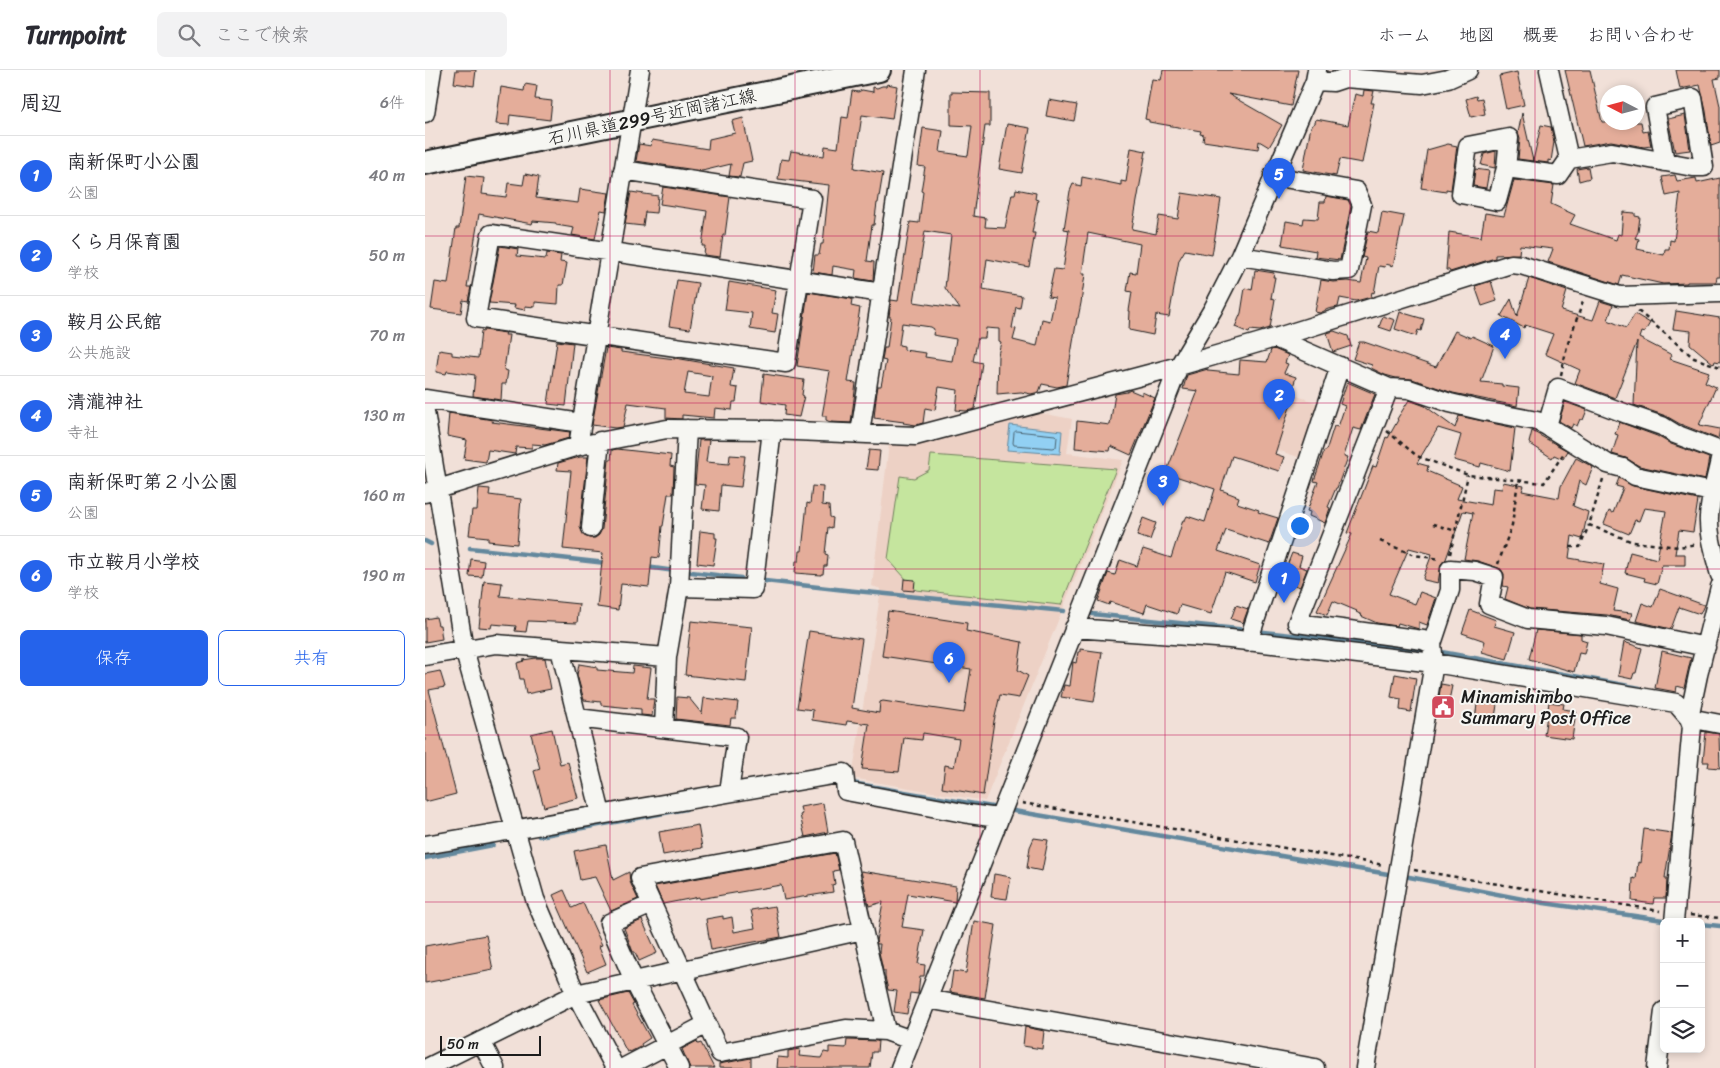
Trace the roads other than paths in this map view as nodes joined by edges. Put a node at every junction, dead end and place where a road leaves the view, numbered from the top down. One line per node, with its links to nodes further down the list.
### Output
1 (432, 70): 8 (street)
2 (640, 70): 9 (street)
3 (879, 70): 9 (main road, 石川県道299号近岡諸江線)
4 (916, 70): 19 (street)
5 (1468, 70): 7 (street)
6 (1549, 70): 10 (street)
7 (1316, 76): 15 (street)
8 (425, 113)
9 (631, 121): 12 (main road, 石川県道299号近岡諸江線); 14 (street)
10 (1569, 159): 11 (street); 13 (street)
11 (1665, 162)
12 (425, 163)
13 (1506, 168)
14 (623, 170): 16 (street); 18 (street)
15 (1273, 176): 17 (street); 17 (street)
16 (609, 251): 18 (street); 21 (street); 21 (street)
17 (1240, 256): 23 (street)
18 (800, 280): 19 (street); 21 (street)
19 (882, 293): 32 (street)
20 (1720, 293): 22 (street)
21 (596, 335): 28 (street)
22 (1275, 338): 23 (street); 24 (street)
23 (1179, 366): 32 (street); 44 (street)
24 (1340, 366): 25 (street); 45 (street)
25 (1389, 388): 29 (street); 46 (street)
26 (425, 399): 28 (street)
27 (425, 412): 37 (street)
28 (581, 423): 34 (street)
29 (1547, 426): 35 (street); 38 (street)
30 (687, 429): 31 (street); 33 (street); 42 (street)
31 (772, 430): 32 (street); 42 (street)
32 (860, 433)
33 (601, 441): 34 (street); 40 (street)
34 (578, 446): 37 (street)
35 (1720, 451)
36 (1720, 460): 38 (street)
37 (432, 491): 48 (street)
38 (1712, 492): 39 (street)
39 (1715, 518): 41 (street)
40 (591, 528)
41 (1720, 575)
42 (679, 576): 51 (street)
43 (1720, 588): 47 (street)
44 (1074, 628): 45 (street); 59 (street)
45 (1249, 642): 52 (street)
46 (1431, 644): 47 (street); 52 (street)
47 (1706, 647): 54 (street)
48 (464, 649): 49 (street); 50 (street); 60 (street)
49 (560, 649): 51 (street); 53 (street)
50 (425, 656)
51 (667, 657): 56 (street)
52 (1434, 663): 54 (street); 83 (street)
53 (577, 718): 56 (street); 58 (street)
54 (1689, 718): 55 (street); 63 (street)
55 (1720, 724)
56 (664, 728): 57 (street)
57 (729, 792): 58 (street); 59 (street)
58 (601, 814): 60 (street)
59 (998, 818): 68 (street)
60 (515, 829): 61 (street); 67 (street)
61 (425, 845)
62 (652, 904): 64 (street); 65 (street); 66 (street)
63 (1675, 918)
64 (863, 930): 65 (street); 70 (street)
65 (682, 970): 66 (street); 69 (street)
66 (634, 981): 67 (street); 74 (street)
67 (577, 994): 72 (street); 78 (street)
68 (927, 999): 71 (street); 82 (street)
69 (707, 1024): 74 (street); 75 (street)
70 (886, 1031): 71 (street); 75 (street)
71 (911, 1040): 81 (street)
72 (481, 1041): 76 (street); 77 (street)
73 (1660, 1044): 84 (street)
74 (667, 1045): 79 (street); 80 (street)
75 (727, 1060)
76 (427, 1068)
77 (495, 1068)
78 (615, 1068)
79 (623, 1068)
80 (679, 1068)
81 (900, 1068)
82 (1315, 1068)
83 (1365, 1068)
84 (1657, 1068)

